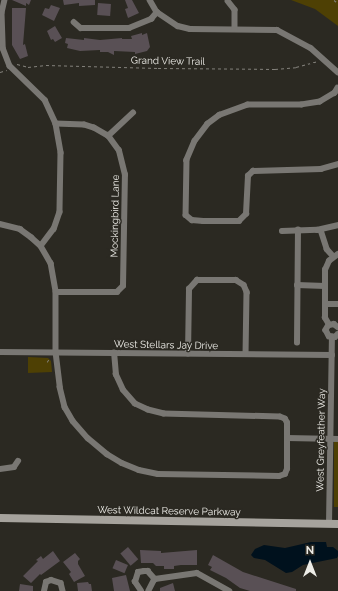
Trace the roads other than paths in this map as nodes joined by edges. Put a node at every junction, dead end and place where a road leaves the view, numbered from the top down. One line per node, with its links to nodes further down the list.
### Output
1 (5, 0): 10 (street)
2 (150, 0): 4 (street)
3 (228, 1): 6 (street)
4 (157, 12): 5 (street); 6 (street)
5 (74, 22)
6 (235, 29): 7 (street)
7 (338, 72)
8 (338, 88): 12 (street)
9 (132, 113): 11 (street)
10 (56, 124): 11 (street, Mockingbird Lane); 18 (street)
11 (108, 136): 22 (street, Mockingbird Lane)
12 (338, 164)
13 (0, 224): 18 (street)
14 (338, 225): 16 (street)
15 (298, 230): 16 (street); 17 (street); 20 (street)
16 (321, 230): 19 (street)
17 (282, 231)
18 (41, 246): 22 (street)
19 (336, 255): 21 (street)
20 (297, 285): 21 (street); 29 (street)
21 (325, 286): 23 (street)
22 (56, 292): 31 (street)
23 (325, 304): 24 (street); 25 (street)
24 (338, 304)
25 (329, 325): 26 (street); 28 (street, West Greyfeather Way)
26 (338, 327)
27 (338, 334): 28 (street)
28 (332, 337): 35 (street, West Greyfeather Way)
29 (297, 343)
30 (0, 352): 31 (street, West Stellars Jay Drive)
31 (56, 352): 32 (street, West Stellars Jay Drive); 36 (street)
32 (114, 353): 33 (street, West Stellars Jay Drive); 36 (street)
33 (188, 354): 34 (street, West Stellars Jay Drive); 34 (street)
34 (246, 354): 35 (street, West Stellars Jay Drive)
35 (332, 356): 37 (street, West Greyfeather Way)
36 (287, 438): 37 (street)
37 (331, 438): 38 (street); 42 (street, West Greyfeather Way)
38 (338, 438)
39 (18, 461): 40 (street)
40 (0, 469)
41 (0, 518): 42 (main road, West Wildcat Reserve Parkway)
42 (329, 524): 43 (main road, West Wildcat Reserve Parkway)
43 (338, 524)
44 (155, 579): 47 (street); 48 (street); 49 (street)
45 (44, 591): 46 (street)
46 (63, 591)
47 (141, 591)
48 (149, 591)
49 (229, 591)

